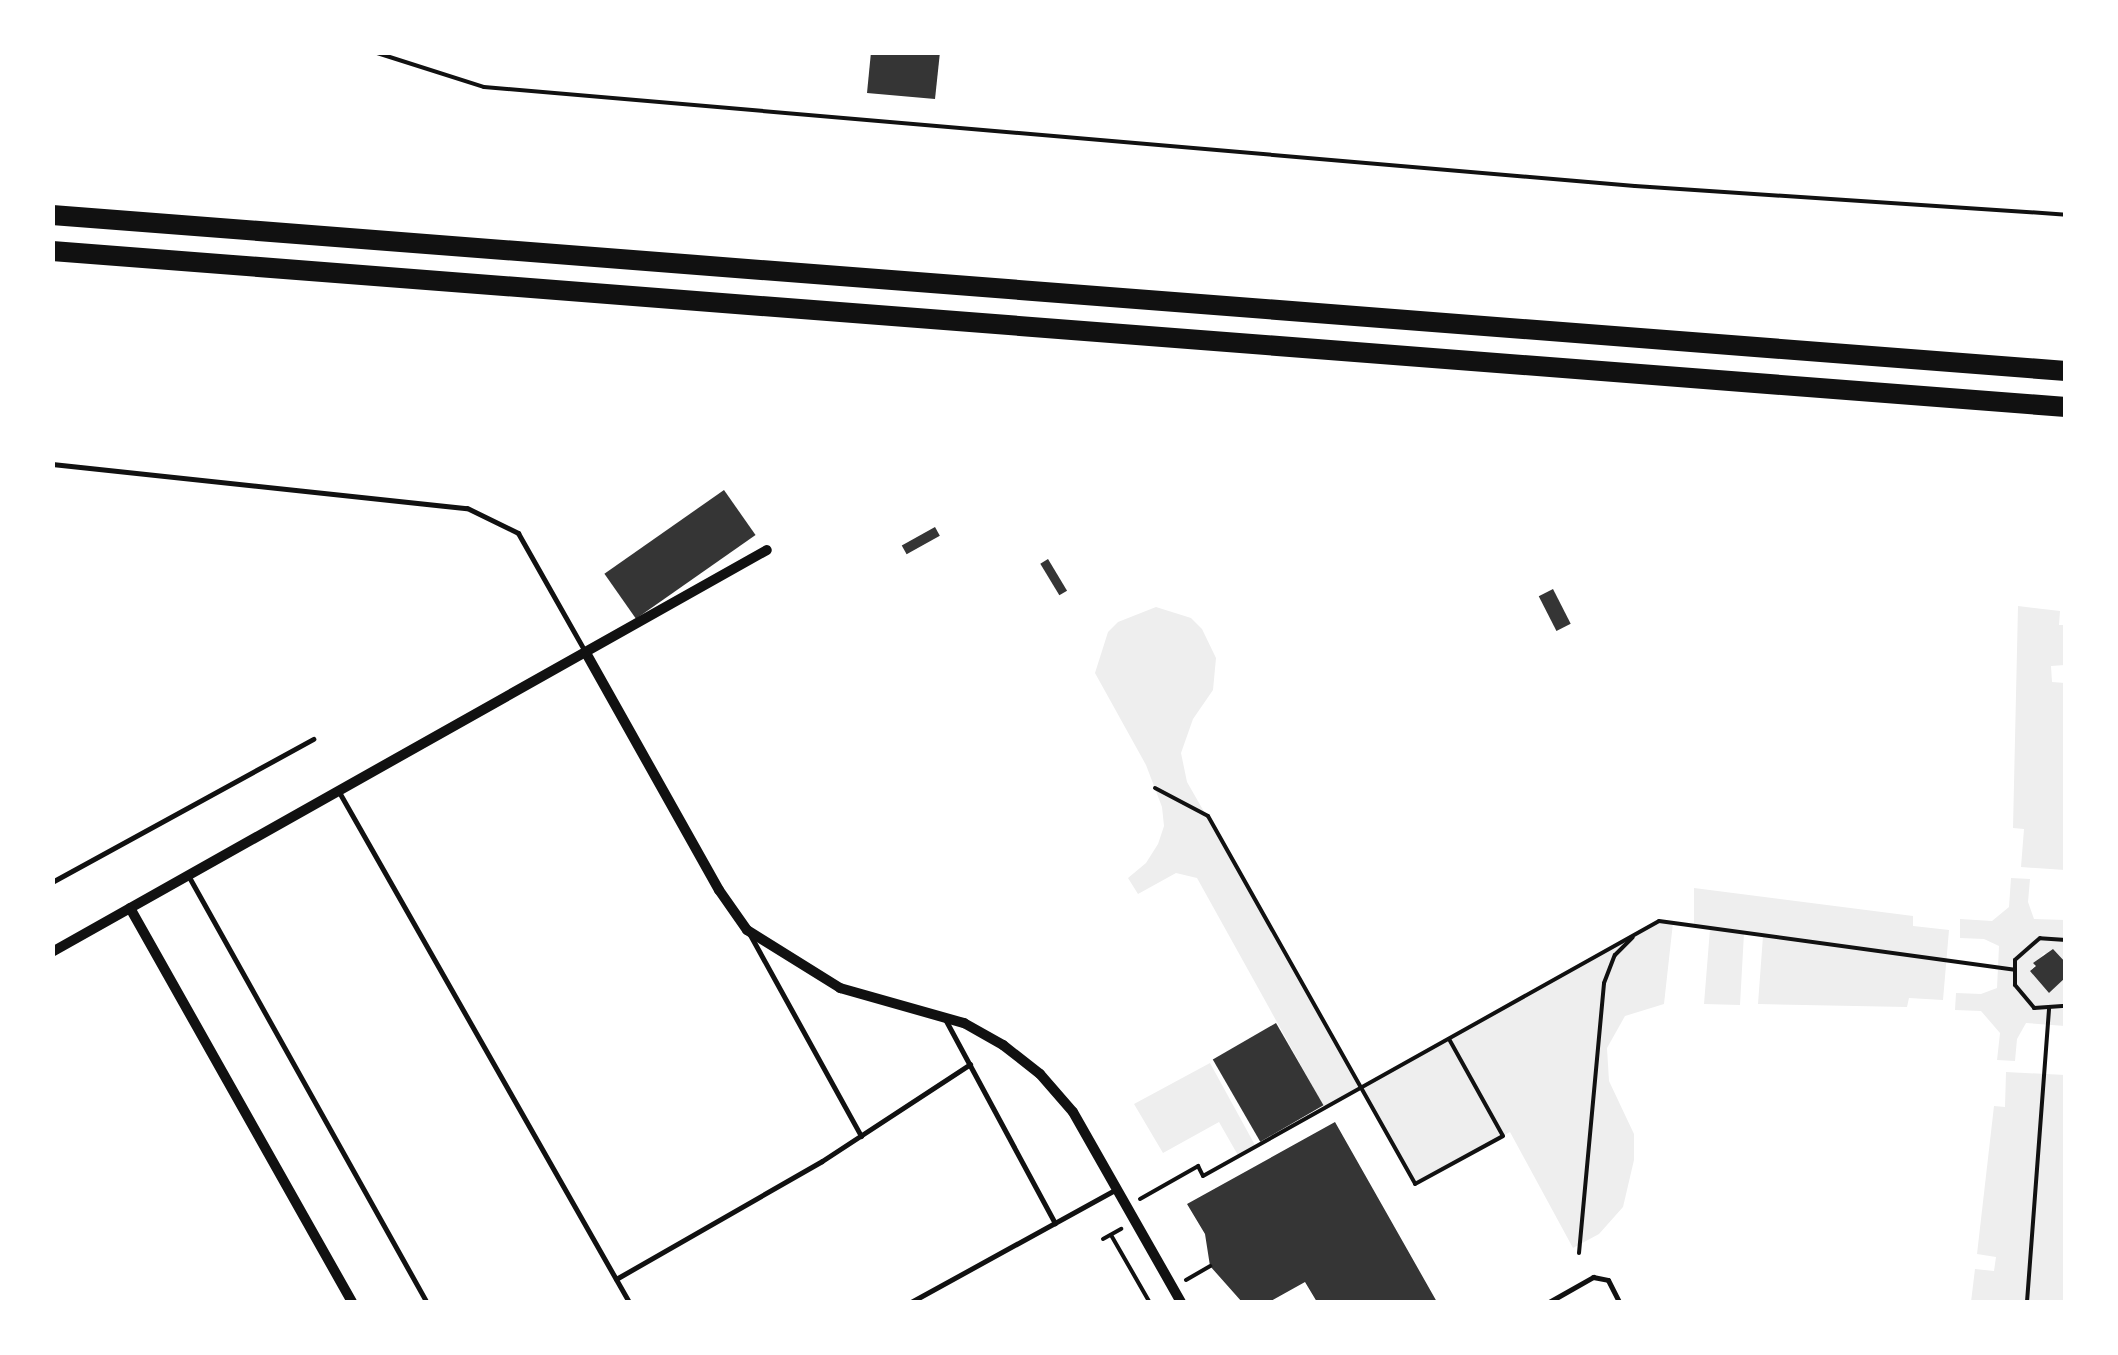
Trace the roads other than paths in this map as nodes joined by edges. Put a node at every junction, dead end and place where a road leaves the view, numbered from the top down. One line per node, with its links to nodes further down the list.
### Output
1 (52, 215): 3 (highway)
2 (52, 250): 4 (highway)
3 (2066, 371)
4 (2066, 408)
5 (52, 464): 7 (lane)
6 (767, 550): 7 (street)
7 (586, 653): 9 (street); 13 (street)
8 (312, 738): 11 (lane)
9 (339, 792): 10 (street); 20 (lane)
10 (188, 875): 12 (street); 22 (lane)
11 (52, 882)
12 (130, 908): 14 (street); 21 (street)
13 (747, 930): 15 (street); 17 (lane)
14 (52, 952)
15 (943, 1016): 16 (lane); 18 (street)
16 (970, 1064): 17 (lane); 19 (lane)
17 (861, 1136): 20 (lane)
18 (1118, 1188): 19 (lane); 25 (street)
19 (1056, 1223): 24 (lane)
20 (616, 1280): 23 (lane)
21 (352, 1302)
22 (426, 1302)
23 (629, 1302)
24 (912, 1302)
25 (1181, 1302)
26 (1549, 1302): 27 (lane)
27 (1620, 1302)

